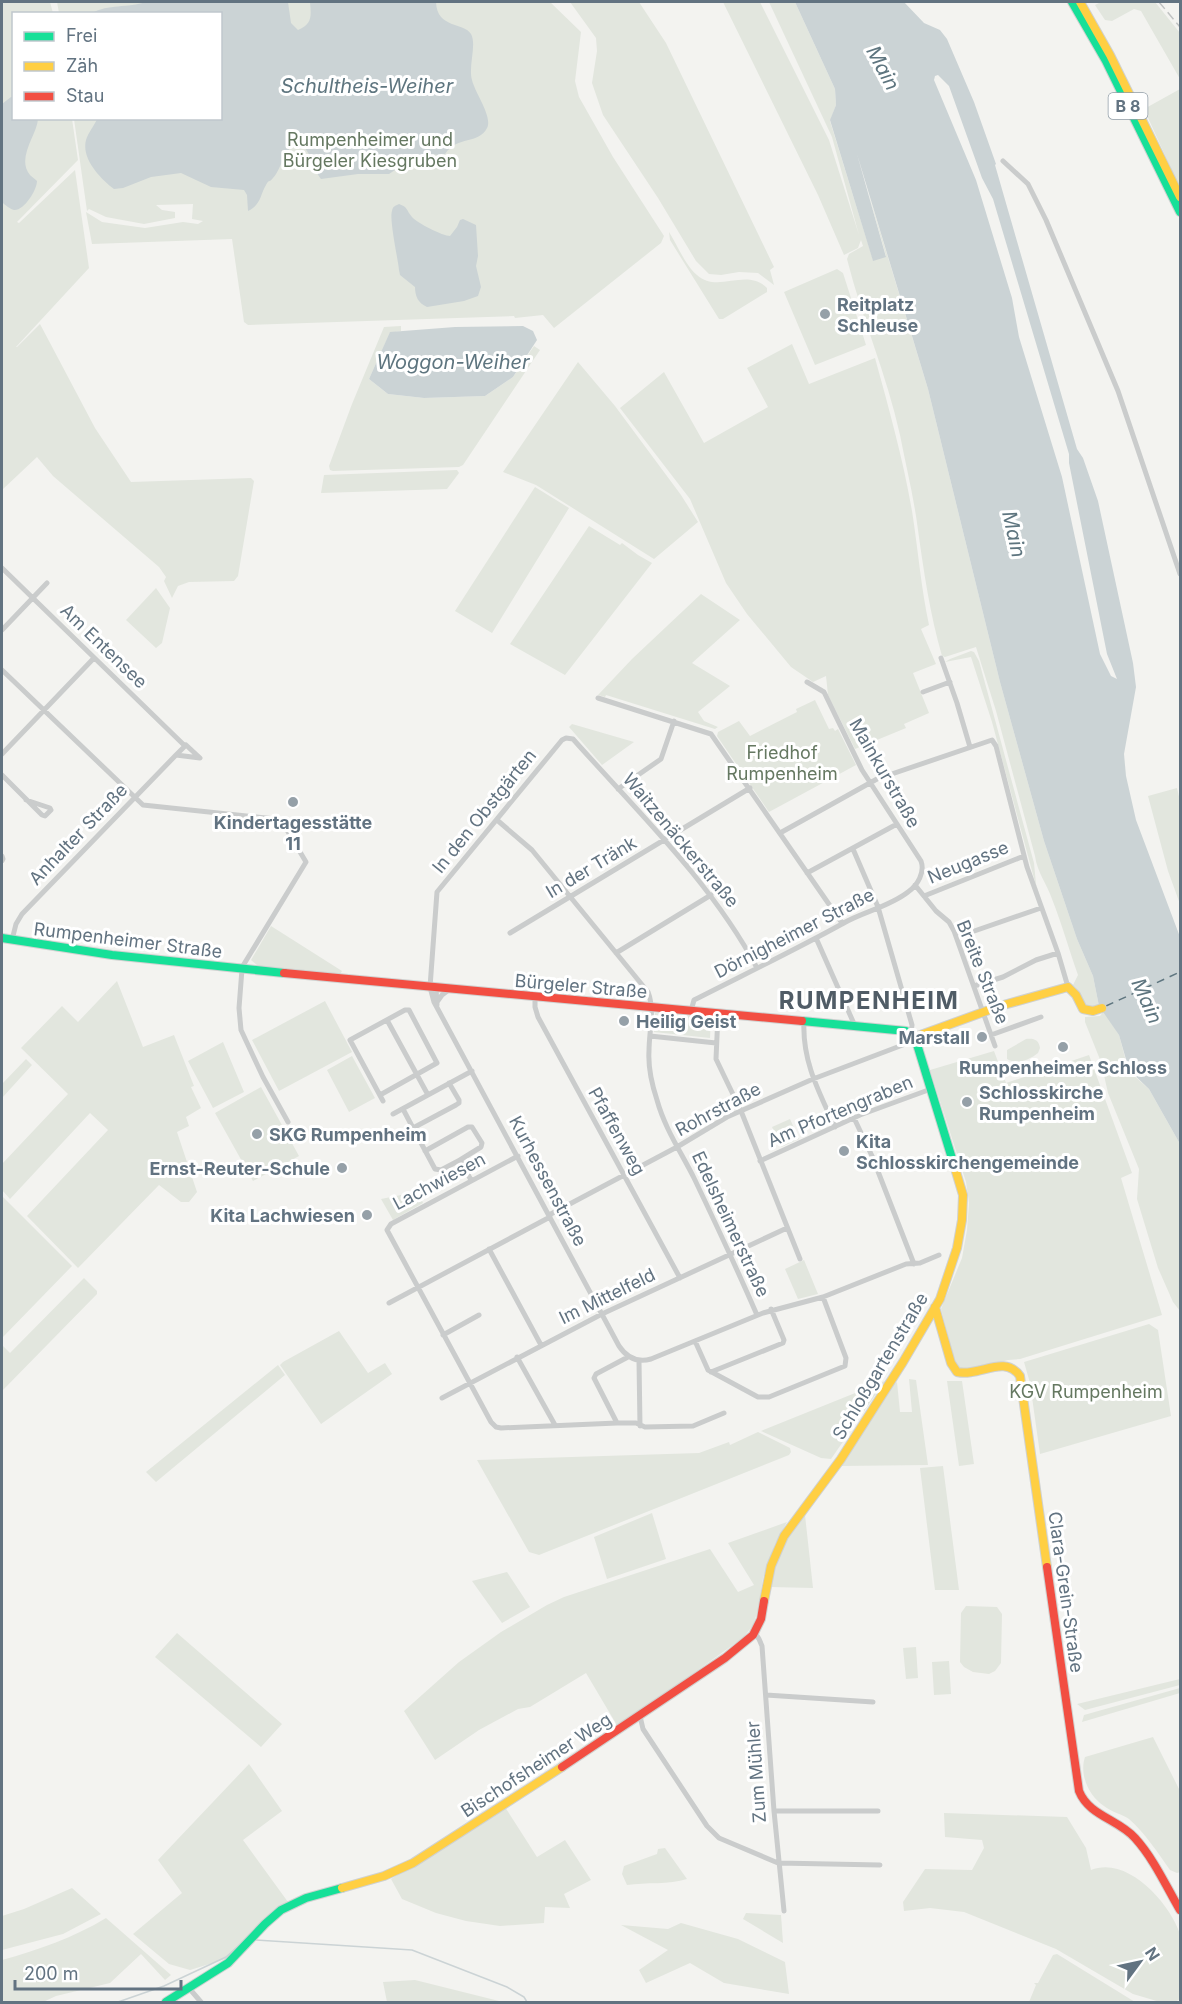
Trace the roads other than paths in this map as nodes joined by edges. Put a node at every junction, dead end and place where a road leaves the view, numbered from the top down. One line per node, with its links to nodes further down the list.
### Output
1 (1072, 2): 5 (street, B 8)
2 (1080, 2): 4 (street, B 8)
3 (1003, 161): 7 (street)
4 (1180, 197)
5 (1180, 212)
6 (2, 568): 9 (street, Am Entensee)
7 (1180, 574)
8 (47, 583): 9 (street)
9 (33, 598): 10 (street); 12 (street, Am Entensee)
10 (2, 630)
11 (941, 657): 15 (street)
12 (94, 658): 18 (street); 21 (street, Am Entensee)
13 (2, 670): 18 (street)
14 (807, 682): 26 (street, Mainkurstraße)
15 (950, 682): 16 (street); 22 (street)
16 (923, 692)
17 (598, 698): 19 (street)
18 (43, 711): 23 (street); 29 (street)
19 (674, 721): 27 (street); 28 (street)
20 (573, 739): 28 (street, Waitzenäckerstraße); 31 (street, In den Obstgärten)
21 (185, 746): 24 (street); 24 (street, Am Entensee)
22 (969, 747): 26 (street); 36 (street)
23 (2, 754)
24 (176, 755): 29 (street, Anhalter Straße)
25 (2, 775): 30 (street)
26 (871, 783): 32 (street, Mainkurstraße); 33 (street)
27 (750, 788): 33 (street); 34 (street, In der Tränk)
28 (618, 789): 34 (street, Waitzenäckerstraße)
29 (134, 798): 49 (street, Anhalter Straße); 54 (street)
30 (26, 800)
31 (497, 820): 41 (street); 56 (street, In den Obstgärten)
32 (897, 824): 35 (street); 38 (street, Mainkurstraße)
33 (780, 833): 37 (street)
34 (664, 841): 39 (street, Waitzenäckerstraße); 41 (street, In der Tränk)
35 (852, 849): 37 (street); 42 (street)
36 (1024, 856): 40 (street, Neugasse); 43 (street)
37 (807, 873): 44 (street)
38 (915, 885): 40 (street, Breite Straße); 42 (street, Dörnigheimer Straße)
39 (711, 895): 51 (street); 53 (street, Waitzenäckerstraße)
40 (924, 896): 46 (street, Breite Straße)
41 (570, 897): 45 (street, In der Tränk); 51 (street)
42 (879, 907): 44 (street, Dörnigheimer Straße); 72 (street)
43 (1041, 908): 46 (street); 52 (street)
44 (842, 924): 48 (street, Dörnigheimer Straße)
45 (510, 933)
46 (957, 937): 55 (street, Breite Straße)
47 (2, 938): 49 (street, Rumpenheimer Straße)
48 (816, 938): 53 (street, Dörnigheimer Straße); 69 (street)
49 (12, 940): 50 (street, Rumpenheimer Straße); 54 (street, Rumpenheimer Straße)
50 (2, 945)
51 (616, 953): 61 (street)
52 (1058, 953): 55 (street); 57 (street)
53 (757, 968): 63 (street, Dörnigheimer Straße)
54 (241, 969): 56 (street, Bürgeler Straße); 85 (street)
55 (974, 986): 64 (street, Breite Straße)
56 (433, 987): 58 (street, Bürgeler Straße); 60 (street, Kurhessenstraße)
57 (1068, 987): 62 (street); 64 (street)
58 (450, 989): 59 (street, Bürgeler Straße); 60 (street)
59 (535, 997): 61 (street, Bürgeler Straße); 93 (street, Pfaffenweg)
60 (437, 1004): 75 (street, Kurhessenstraße)
61 (652, 1008): 63 (street, Bürgeler Straße); 71 (street, Edelsheimerstraße)
62 (1102, 1008)
63 (691, 1011): 65 (street, Bürgeler Straße)
64 (983, 1012): 70 (street, Breite Straße); 72 (street)
65 (718, 1014): 68 (street, Bürgeler Straße); 73 (street)
66 (1041, 1017): 70 (street)
67 (387, 1020): 76 (street); 76 (street); 76 (street)
68 (804, 1021): 69 (street, Bürgeler Straße); 77 (street)
69 (855, 1026): 72 (street, Bürgeler Straße)
70 (991, 1035): 74 (street, Breite Straße)
71 (650, 1036): 73 (street); 88 (street, Edelsheimerstraße)
72 (911, 1038): 77 (street, Rohrstraße); 79 (street, Schloßgartenstraße)
73 (716, 1043): 82 (street)
74 (995, 1046)
75 (472, 1071): 78 (street); 90 (street, Kurhessenstraße)
76 (417, 1075): 80 (street)
77 (813, 1078): 82 (street, Rohrstraße); 86 (street)
78 (449, 1083): 80 (street); 87 (street)
79 (931, 1089): 84 (street, Am Pfortengraben); 106 (street, Schloßgartenstraße)
80 (428, 1095): 81 (street)
81 (403, 1109): 83 (street); 87 (street)
82 (741, 1111): 88 (street, Rohrstraße); 92 (street)
83 (393, 1114)
84 (854, 1118): 86 (street, Am Pfortengraben); 101 (street)
85 (288, 1122)
86 (835, 1127): 92 (street, Am Pfortengraben)
87 (413, 1128): 89 (street)
88 (677, 1147): 93 (street, Rohrstraße); 98 (street, Edelsheimerstraße)
89 (425, 1151): 91 (street); 91 (street)
90 (518, 1156): 94 (street, Lachwiesen); 95 (street, Kurhessenstraße)
91 (460, 1160): 94 (street)
92 (760, 1161): 96 (street)
93 (624, 1175): 95 (street, Rohrstraße); 102 (street, Pfaffenweg)
94 (471, 1180): 103 (street, Lachwiesen)
95 (550, 1216): 97 (street, Rohrstraße); 108 (street, Kurhessenstraße)
96 (787, 1228): 98 (street, Im Mittelfeld); 100 (street)
97 (489, 1250): 103 (street, Rohrstraße); 113 (street)
98 (730, 1254): 102 (street, Im Mittelfeld); 110 (street, Edelsheimerstraße)
99 (939, 1255): 101 (street)
100 (800, 1259)
101 (914, 1263): 104 (street)
102 (680, 1278): 108 (street, Im Mittelfeld)
103 (417, 1288): 105 (street, Rohrstraße); 111 (street, Lachwiesen)
104 (823, 1297): 107 (street); 117 (street)
105 (389, 1303)
106 (935, 1307): 124 (street, Schloßgartenstraße); 134 (street, Clara-Grein-Straße)
107 (771, 1310): 110 (street); 117 (street)
108 (602, 1314): 113 (street, Im Mittelfeld); 115 (street, Kurhessenstraße)
109 (479, 1315): 111 (street)
110 (757, 1315): 112 (street)
111 (443, 1335): 118 (street, Lachwiesen)
112 (695, 1341): 116 (street); 117 (street)
113 (541, 1345): 114 (street, Im Mittelfeld)
114 (518, 1357): 118 (street, Im Mittelfeld); 122 (street)
115 (628, 1357): 116 (street); 121 (street)
116 (639, 1361): 123 (street)
117 (711, 1372)
118 (470, 1383): 119 (street, Im Mittelfeld); 122 (street, Lachwiesen)
119 (442, 1398)
120 (724, 1413): 123 (street, Lachwiesen)
121 (617, 1423): 122 (street, Lachwiesen); 123 (street, Lachwiesen)
122 (555, 1425)
123 (640, 1426)
124 (754, 1633): 125 (street, Zum Mühler); 127 (street, Bischofsheimer Weg)
125 (766, 1695): 126 (street); 130 (street, Zum Mühler)
126 (873, 1702)
127 (640, 1716): 128 (street, Bischofsheimer Weg); 129 (street)
128 (631, 1722): 129 (street); 136 (street, Bischofsheimer Weg)
129 (643, 1729): 132 (street)
130 (774, 1811): 131 (street); 132 (street, Zum Mühler)
131 (878, 1811)
132 (778, 1863): 133 (street); 135 (street, Zum Mühler)
133 (880, 1865)
134 (1180, 1910)
135 (784, 1911)
136 (188, 1988): 137 (street, Bischofsheimer Weg); 138 (street)
137 (166, 2002)
138 (201, 2002)

